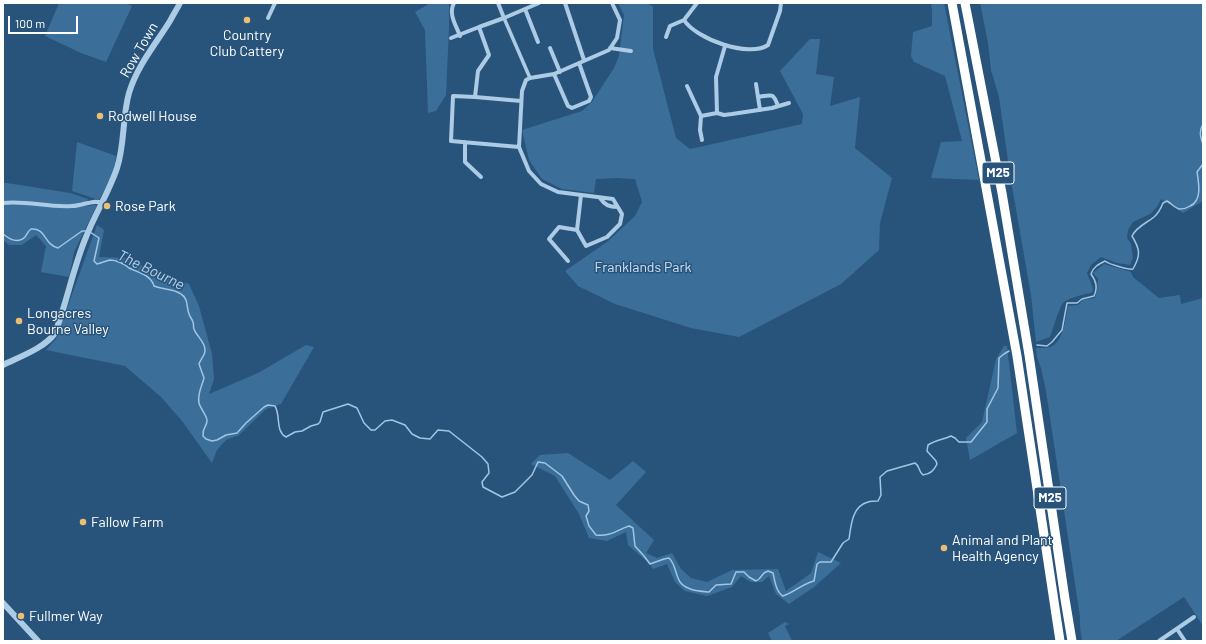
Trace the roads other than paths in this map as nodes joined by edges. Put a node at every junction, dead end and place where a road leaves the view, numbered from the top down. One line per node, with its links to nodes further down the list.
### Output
1 (180, 3): 46 (street, Row Town)
2 (275, 3): 13 (street)
3 (454, 3): 17 (street)
4 (498, 3): 14 (street)
5 (539, 3): 12 (street)
6 (564, 3): 25 (street)
7 (612, 3): 23 (street)
8 (697, 3): 15 (street)
9 (781, 3): 21 (street)
10 (952, 3): 56 (highway, M25)
11 (965, 3): 57 (highway, M25)
12 (525, 9): 14 (street); 20 (street)
13 (268, 18)
14 (504, 18): 16 (street); 29 (street)
15 (684, 20): 18 (street); 21 (street)
16 (479, 27): 17 (street); 32 (street)
17 (460, 36): 19 (street)
18 (666, 37)
19 (451, 38)
20 (538, 42)
21 (725, 46): 38 (street)
22 (550, 48): 27 (street)
23 (610, 48): 24 (street); 25 (street)
24 (631, 51)
25 (584, 60): 26 (street)
26 (579, 63): 27 (street); 28 (street)
27 (560, 72): 28 (street)
28 (554, 74): 29 (street)
29 (530, 78): 34 (street)
30 (756, 84): 33 (street)
31 (687, 86): 39 (street)
32 (475, 97): 34 (street); 41 (street)
33 (758, 97): 36 (street); 37 (street)
34 (521, 101): 42 (street)
35 (789, 103): 36 (street)
36 (778, 106): 37 (street)
37 (760, 110): 38 (street)
38 (717, 112): 39 (street)
39 (701, 116): 40 (street)
40 (702, 140)
41 (465, 142): 42 (street); 43 (street)
42 (519, 147): 44 (street)
43 (481, 177)
44 (581, 195): 45 (street); 49 (street)
45 (600, 198): 48 (street); 48 (street)
46 (102, 203): 47 (street); 51 (street, Row Town)
47 (3, 204)
48 (618, 207): 49 (street)
49 (577, 230): 50 (street)
50 (568, 261)
51 (3, 365)
52 (4, 605): 55 (street)
53 (1194, 617): 54 (street)
54 (1177, 629): 58 (street); 59 (street)
55 (38, 641)
56 (1060, 641)
57 (1072, 641)
58 (1159, 641)
59 (1185, 641)

